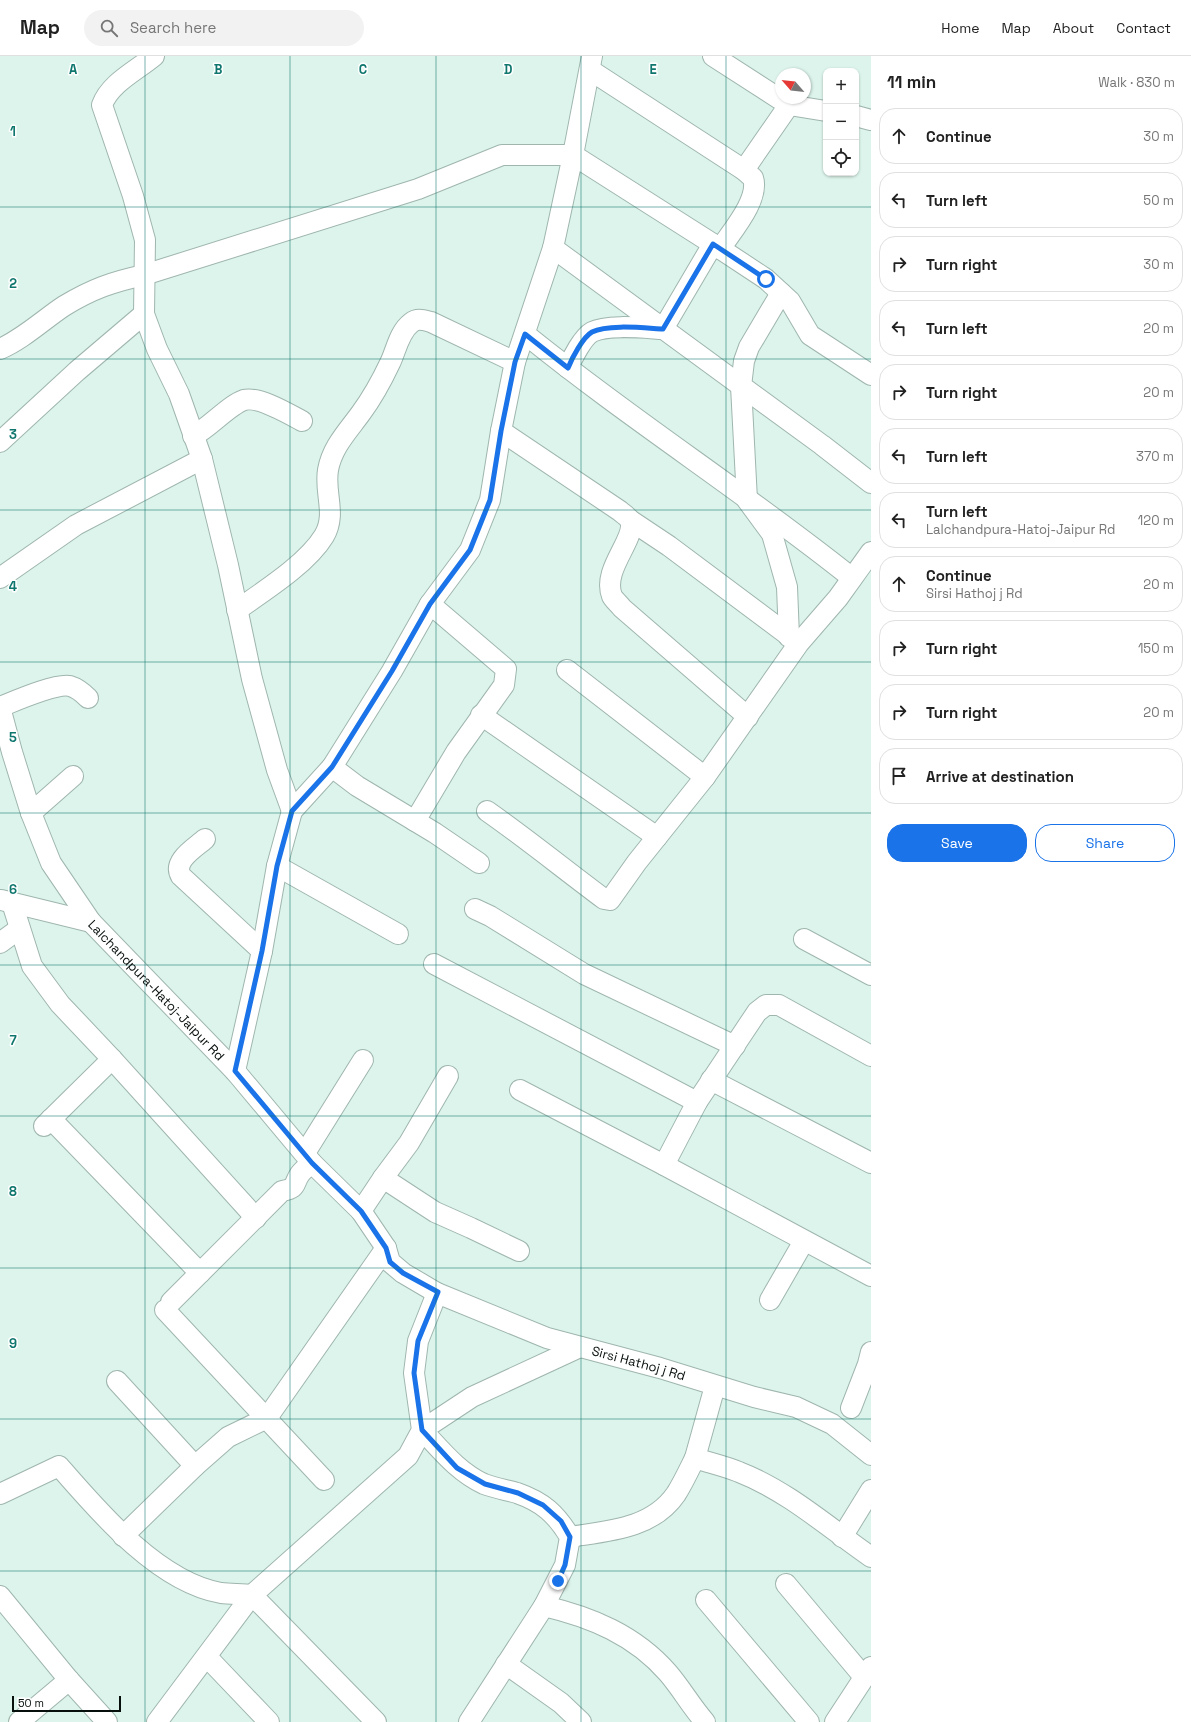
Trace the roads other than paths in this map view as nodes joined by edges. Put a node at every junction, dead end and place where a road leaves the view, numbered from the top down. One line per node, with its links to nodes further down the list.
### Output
1 (154, 56): 12 (street)
2 (713, 56): 4 (street)
3 (591, 63): 8 (street); 9 (street)
4 (789, 105): 5 (street); 9 (street)
5 (823, 111)
6 (859, 117): 7 (street)
7 (871, 120)
8 (573, 156): 10 (street); 11 (street); 12 (street)
9 (744, 170): 10 (street)
10 (717, 247): 13 (street); 15 (street)
11 (553, 248): 15 (street); 16 (street)
12 (144, 275): 14 (street); 17 (street)
13 (782, 293): 20 (street); 21 (street)
14 (144, 314): 24 (street); 25 (street)
15 (663, 329): 19 (street); 21 (street)
16 (525, 334): 18 (street); 19 (street)
17 (0, 350)
18 (515, 362): 23 (street); 34 (street)
19 (568, 368): 28 (street)
20 (871, 375)
21 (741, 386): 27 (street); 28 (street)
22 (302, 421): 24 (street)
23 (501, 431): 29 (street); 33 (street)
24 (193, 436): 26 (street)
25 (0, 442)
26 (202, 459): 31 (street); 34 (street)
27 (871, 483)
28 (747, 500): 32 (street); 35 (street)
29 (630, 520): 35 (street); 40 (street)
30 (871, 552): 32 (street)
31 (0, 578)
32 (852, 578): 35 (street)
33 (430, 604): 39 (street); 41 (street)
34 (237, 610): 44 (street)
35 (794, 640): 40 (street)
36 (567, 670): 43 (street)
37 (88, 698): 38 (street)
38 (0, 707): 46 (street, Lalchandpura-Hatoj-Jaipur Rd)
39 (481, 715): 47 (street); 48 (street)
40 (748, 717): 43 (street)
41 (332, 767): 44 (street); 47 (street)
42 (73, 776): 46 (street)
43 (704, 777): 48 (street)
44 (292, 811): 51 (street)
45 (487, 811): 48 (street)
46 (31, 813): 54 (street, Lalchandpura-Hatoj-Jaipur Rd)
47 (415, 821): 50 (street)
48 (657, 838)
49 (206, 840): 59 (street)
50 (479, 863)
51 (277, 866): 56 (street); 59 (street)
52 (6, 901): 54 (street); 55 (street)
53 (475, 909): 62 (street)
54 (91, 922): 66 (street, Lalchandpura-Hatoj-Jaipur Rd)
55 (19, 929): 58 (street); 64 (street)
56 (398, 934)
57 (804, 938): 61 (street)
58 (0, 943)
59 (262, 951): 66 (street)
60 (434, 964): 70 (street)
61 (871, 975)
62 (735, 1046): 63 (street); 68 (street)
63 (871, 1056)
64 (112, 1059): 76 (street); 80 (street)
65 (363, 1060): 72 (street)
66 (235, 1071): 72 (street, Lalchandpura-Hatoj-Jaipur Rd)
67 (448, 1076): 74 (street)
68 (711, 1080): 70 (street); 71 (street)
69 (520, 1090): 73 (street)
70 (697, 1102): 73 (street)
71 (871, 1163)
72 (305, 1164): 75 (street, Lalchandpura-Hatoj-Jaipur Rd); 76 (street)
73 (664, 1165): 77 (street)
74 (383, 1178): 75 (street); 79 (street)
75 (361, 1211): 78 (street, Lalchandpura-Hatoj-Jaipur Rd)
76 (256, 1218): 80 (street)
77 (804, 1241): 82 (street); 84 (street)
78 (386, 1248): 81 (street, Lalchandpura-Hatoj-Jaipur Rd); 91 (street)
79 (519, 1251)
80 (200, 1273): 91 (street)
81 (403, 1273): 83 (street, Sirsi Hathoj j Rd)
82 (871, 1276)
83 (438, 1292): 85 (street, Sirsi Hathoj j Rd); 93 (street)
84 (770, 1300)
85 (580, 1347): 88 (street, Sirsi Hathoj j Rd); 93 (street)
86 (871, 1352): 90 (street)
87 (117, 1381): 96 (street)
88 (715, 1386): 92 (street, Sirsi Hathoj j Rd); 95 (street)
89 (871, 1398): 90 (street)
90 (851, 1408): 92 (street)
91 (267, 1418): 96 (street); 97 (street)
92 (832, 1424): 94 (street, Sirsi Hathoj j Rd)
93 (422, 1430): 101 (street); 105 (street)
94 (871, 1455)
95 (695, 1458): 101 (street); 102 (street)
96 (195, 1466): 100 (street)
97 (324, 1480)
98 (871, 1490): 102 (street)
99 (0, 1494): 100 (street)
100 (123, 1536): 105 (street)
101 (570, 1537): 108 (street)
102 (842, 1537): 103 (street)
103 (871, 1557)
104 (786, 1584): 111 (street)
105 (252, 1595): 109 (street); 117 (street)
106 (0, 1596): 112 (street)
107 (706, 1600): 121 (street)
108 (544, 1606): 110 (street); 120 (street)
109 (206, 1657): 115 (street); 116 (street)
110 (506, 1664): 118 (street); 119 (street)
111 (868, 1672): 122 (street)
112 (69, 1680): 113 (street); 114 (street)
113 (18, 1722)
114 (107, 1722)
115 (157, 1722)
116 (270, 1722)
117 (376, 1722)
118 (469, 1722)
119 (581, 1722)
120 (704, 1722)
121 (809, 1722)
122 (835, 1722)

